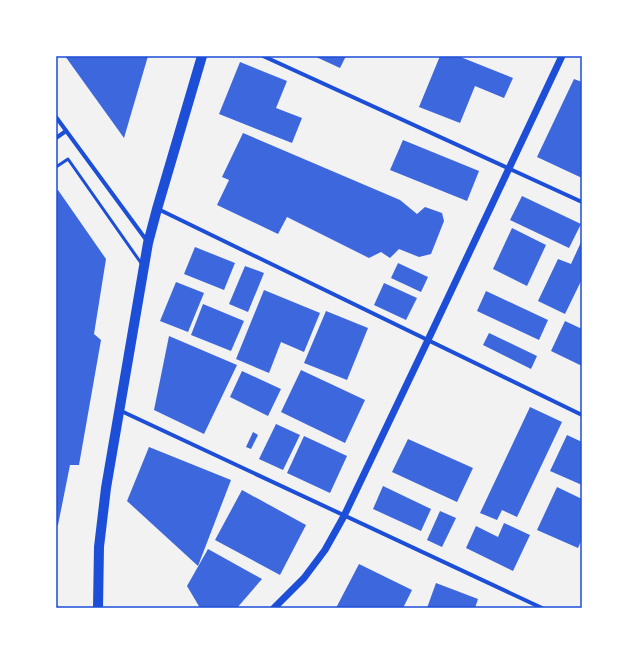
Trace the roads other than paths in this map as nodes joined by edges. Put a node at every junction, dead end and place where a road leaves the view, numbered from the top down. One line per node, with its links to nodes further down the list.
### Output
1 (202, 56): 10 (main road)
2 (263, 56): 8 (street)
3 (562, 56): 8 (street)
4 (56, 117): 5 (street)
5 (66, 131): 6 (street); 11 (street)
6 (56, 138)
7 (56, 167): 12 (lane)
8 (509, 168): 9 (street); 13 (street)
9 (582, 202)
10 (156, 209): 11 (main road); 13 (street)
11 (148, 243): 12 (main road)
12 (144, 267): 14 (main road)
13 (428, 340): 15 (street); 16 (street)
14 (119, 410): 16 (street); 17 (main road)
15 (582, 415)
16 (344, 516): 18 (street); 19 (street)
17 (98, 608)
18 (274, 608)
19 (542, 608)

